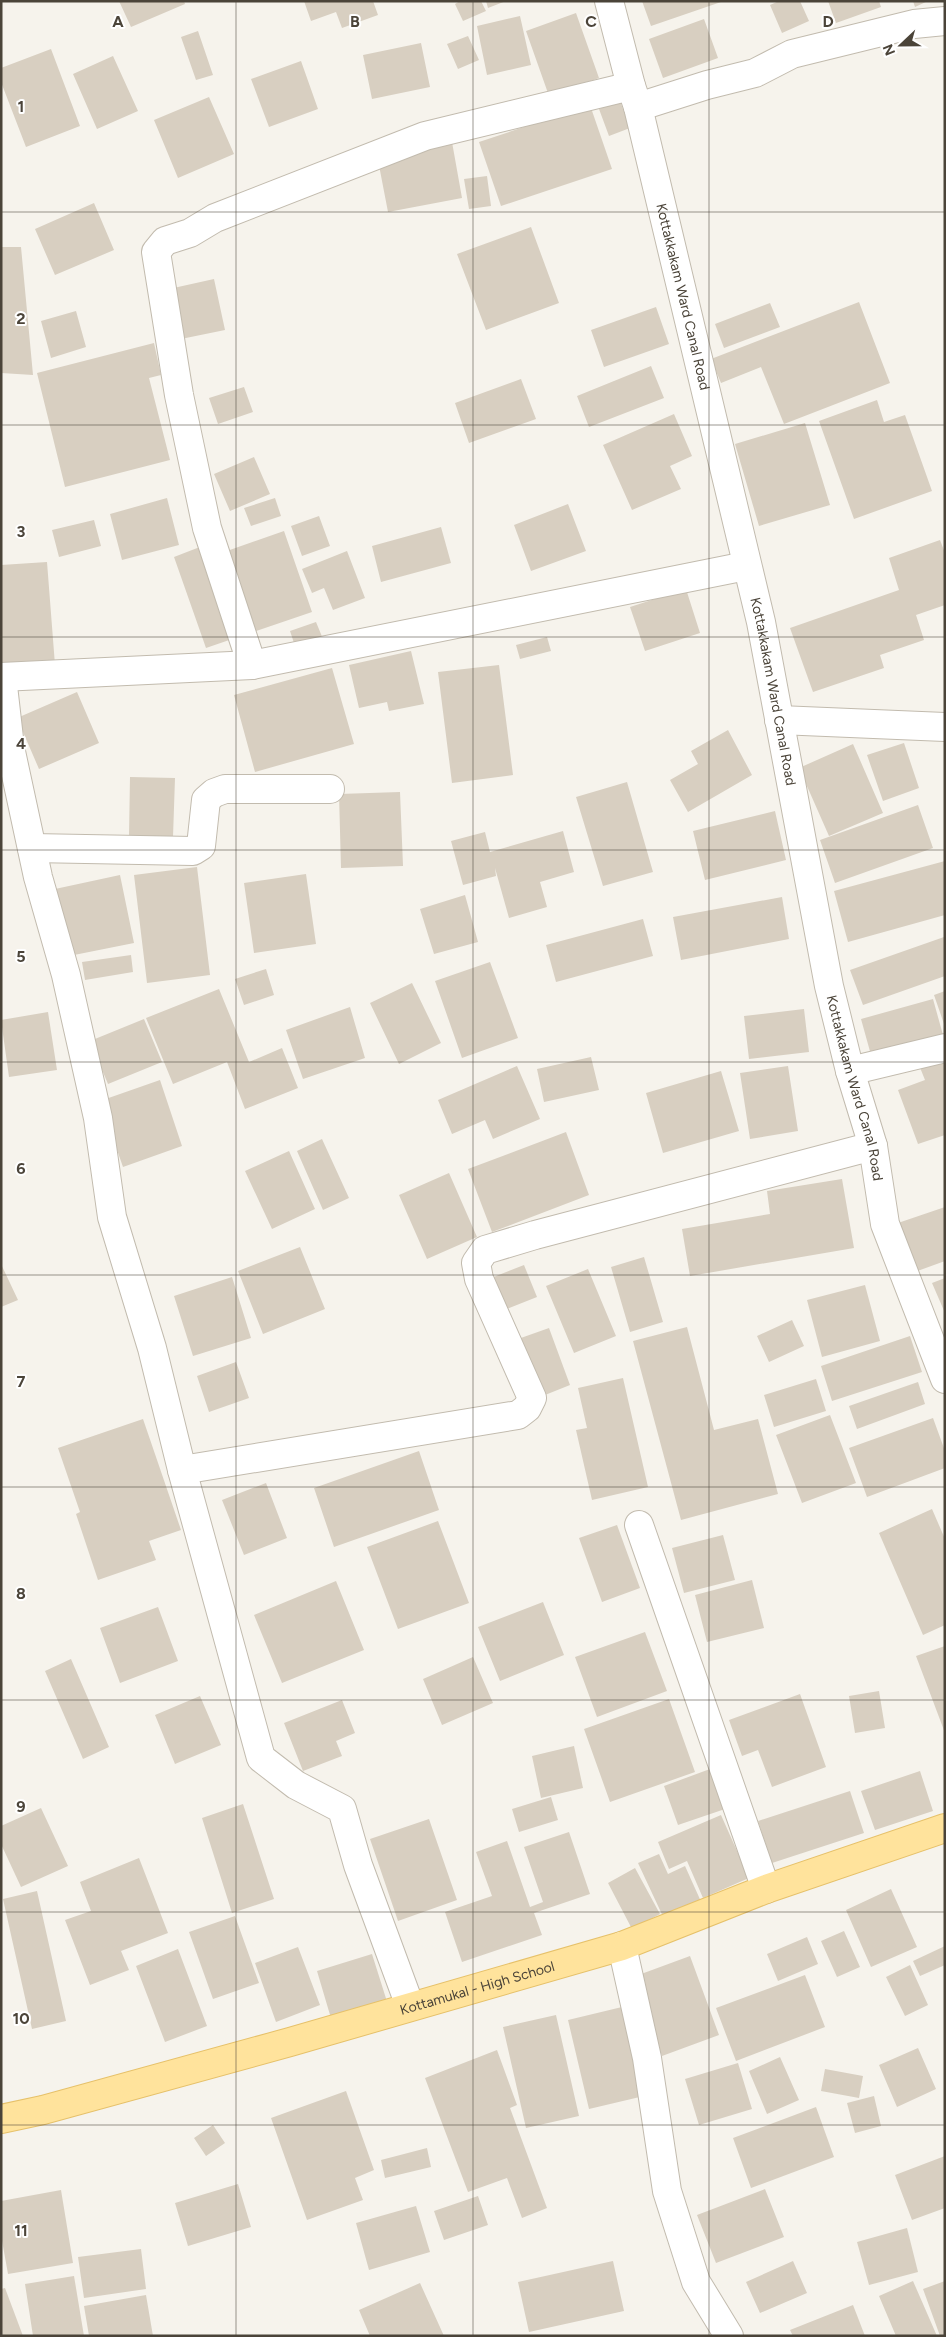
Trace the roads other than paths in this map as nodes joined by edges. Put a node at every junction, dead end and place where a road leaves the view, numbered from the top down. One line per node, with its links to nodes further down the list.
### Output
1 (609, 1): 3 (street, Kottakkakam Ward Canal Road)
2 (945, 21): 3 (street)
3 (634, 96): 4 (street, Kottakkakam Ward Canal Road); 5 (street)
4 (746, 566): 5 (street); 7 (street, Kottakkakam Ward Canal Road)
5 (252, 665): 6 (street)
6 (2, 677): 10 (street)
7 (779, 720): 8 (street); 12 (street, Kottakkakam Ward Canal Road)
8 (945, 727)
9 (330, 789): 10 (street)
10 (32, 848): 15 (street)
11 (945, 1048): 12 (street)
12 (850, 1071): 13 (street, Kottakkakam Ward Canal Road)
13 (873, 1146): 14 (street, Kottakkakam Ward Canal Road); 15 (street)
14 (945, 1379)
15 (182, 1470): 20 (street)
16 (639, 1525): 18 (street)
17 (945, 1828): 18 (main road, Kottamukal - High School)
18 (766, 1889): 19 (main road, Kottamukal - High School)
19 (622, 1946): 20 (main road, Kottamukal - High School); 22 (street)
20 (410, 2006): 21 (main road, Kottamukal - High School)
21 (1, 2119)
22 (730, 2336)

